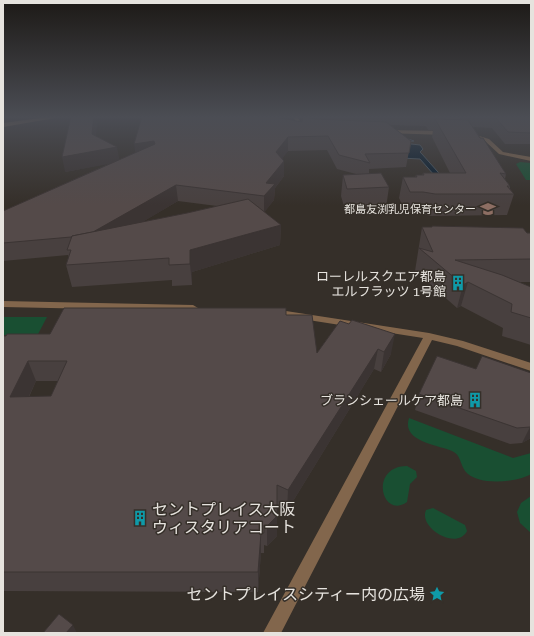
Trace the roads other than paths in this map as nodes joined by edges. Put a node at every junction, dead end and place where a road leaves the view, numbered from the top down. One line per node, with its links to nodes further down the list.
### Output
1 (492, 146): 2 (street)
2 (531, 159)
3 (3, 304): 4 (street)
4 (202, 308)
5 (259, 310): 6 (street)
6 (429, 336): 7 (street); 8 (street)
7 (531, 367)
8 (272, 633)

